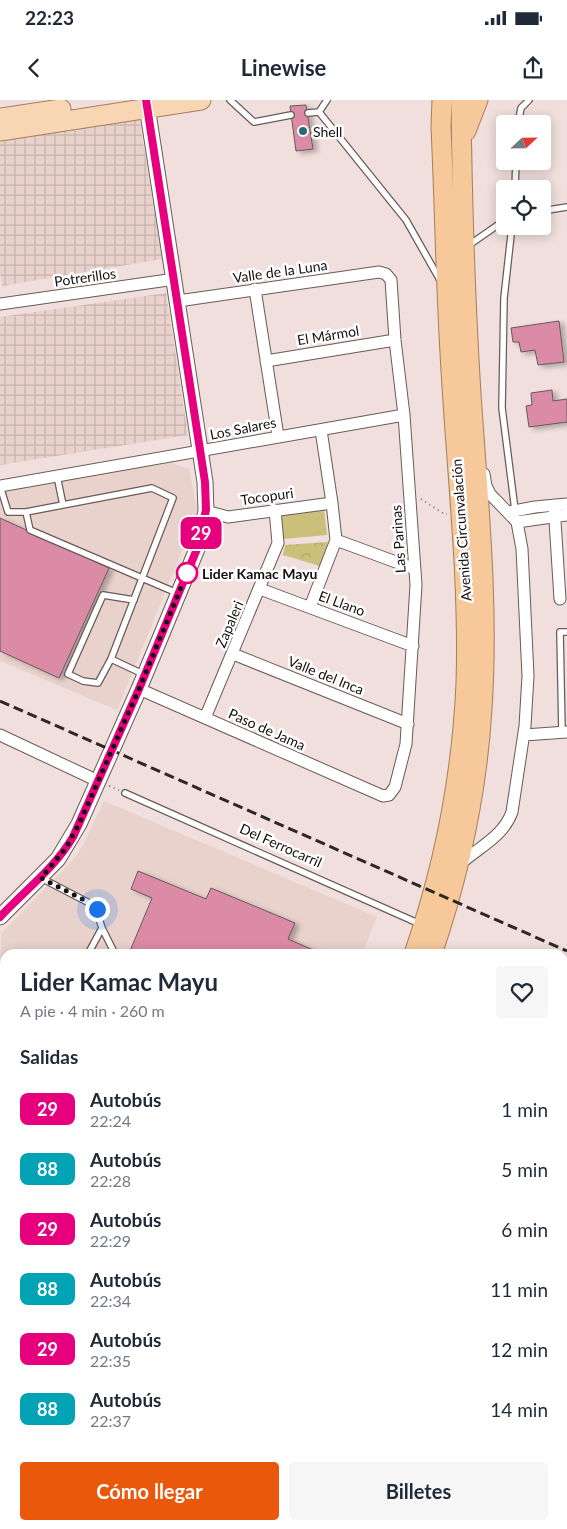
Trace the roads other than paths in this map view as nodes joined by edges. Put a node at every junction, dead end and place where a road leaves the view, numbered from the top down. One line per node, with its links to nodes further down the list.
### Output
1 (121, 100): 15 (main road)
2 (230, 100): 13 (lane)
3 (327, 100): 11 (lane)
4 (430, 100): 16 (highway)
5 (442, 100): 16 (highway, Avenida Circunvalación)
6 (461, 100): 18 (highway, Avenida Circunvalación)
7 (478, 100): 18 (highway)
8 (529, 100): 14 (lane)
9 (194, 101): 10 (main road)
10 (147, 104): 17 (main road); 25 (street)
11 (319, 112): 12 (lane); 27 (lane)
12 (308, 113)
13 (291, 115)
14 (520, 115)
15 (0, 118)
16 (441, 127): 27 (highway, Avenida Circunvalación)
17 (0, 132)
18 (462, 147): 23 (highway, Avenida Circunvalación)
19 (567, 207): 20 (lane)
20 (551, 210)
21 (496, 226): 23 (lane)
22 (511, 235): 44 (lane)
23 (463, 249): 32 (highway, Avenida Circunvalación)
24 (386, 274): 26 (street, Valle de la Luna); 30 (street, Las Parinas)
25 (175, 279): 28 (street); 29 (street, Potrerillos)
26 (255, 289): 28 (street, Valle de la Luna); 31 (street)
27 (448, 294): 74 (highway, Avenida Circunvalación)
28 (178, 301): 36 (street)
29 (0, 304)
30 (395, 340): 31 (street, El Mármol); 33 (street, Las Parinas)
31 (266, 361): 35 (street)
32 (471, 394): 44 (street, Avenida Circunvalación); 71 (highway, Avenida Circunvalación)
33 (404, 415): 34 (street, Los Salares); 50 (street, Las Parinas)
34 (321, 430): 35 (street, Los Salares); 39 (street)
35 (278, 436): 36 (street, Los Salares)
36 (200, 451): 37 (street, Los Salares); 42 (street)
37 (57, 476): 38 (street, Los Salares); 41 (lane)
38 (0, 486): 46 (lane)
39 (332, 502): 43 (street, Tocopuri); 49 (street)
40 (567, 504): 45 (street)
41 (63, 505): 46 (lane); 51 (lane)
42 (206, 510): 43 (street, Tocopuri); 53 (street)
43 (275, 510): 52 (street, Zapaleri)
44 (512, 511): 45 (street); 48 (street, Avenida Circunvalación)
45 (554, 511): 47 (street); 48 (street); 54 (street)
46 (26, 512): 51 (lane)
47 (567, 515)
48 (517, 522): 66 (street)
49 (336, 540): 50 (street); 56 (street)
50 (415, 569): 58 (street, Las Parinas)
51 (142, 578): 53 (lane); 55 (lane)
52 (260, 589): 56 (street, El Llano); 59 (street, Zapaleri)
53 (179, 594): 61 (street)
54 (560, 599)
55 (134, 600): 60 (lane); 60 (lane)
56 (310, 607): 58 (street, El Llano)
57 (567, 632): 65 (lane)
58 (413, 646): 64 (street, Las Parinas)
59 (233, 654): 63 (street, Zapaleri); 64 (street, Valle del Inca)
60 (111, 659): 61 (lane)
61 (145, 674): 62 (street)
62 (139, 689): 63 (street, Paso de Jama); 68 (street)
63 (205, 718): 70 (street, Paso de Jama)
64 (408, 724): 70 (street, Las Parinas)
65 (564, 732): 66 (street)
66 (524, 734): 71 (street)
67 (0, 735): 68 (street)
68 (98, 780): 72 (street)
69 (125, 793): 74 (lane, Del Ferrocarril)
70 (383, 796)
71 (458, 865): 79 (highway, Avenida Circunvalación)
72 (41, 878): 73 (street); 75 (lane)
73 (0, 917)
74 (423, 926): 78 (highway, Avenida Circunvalación)
75 (102, 928): 76 (lane); 77 (lane)
76 (91, 949)
77 (113, 949)
78 (416, 949)
79 (433, 949)

